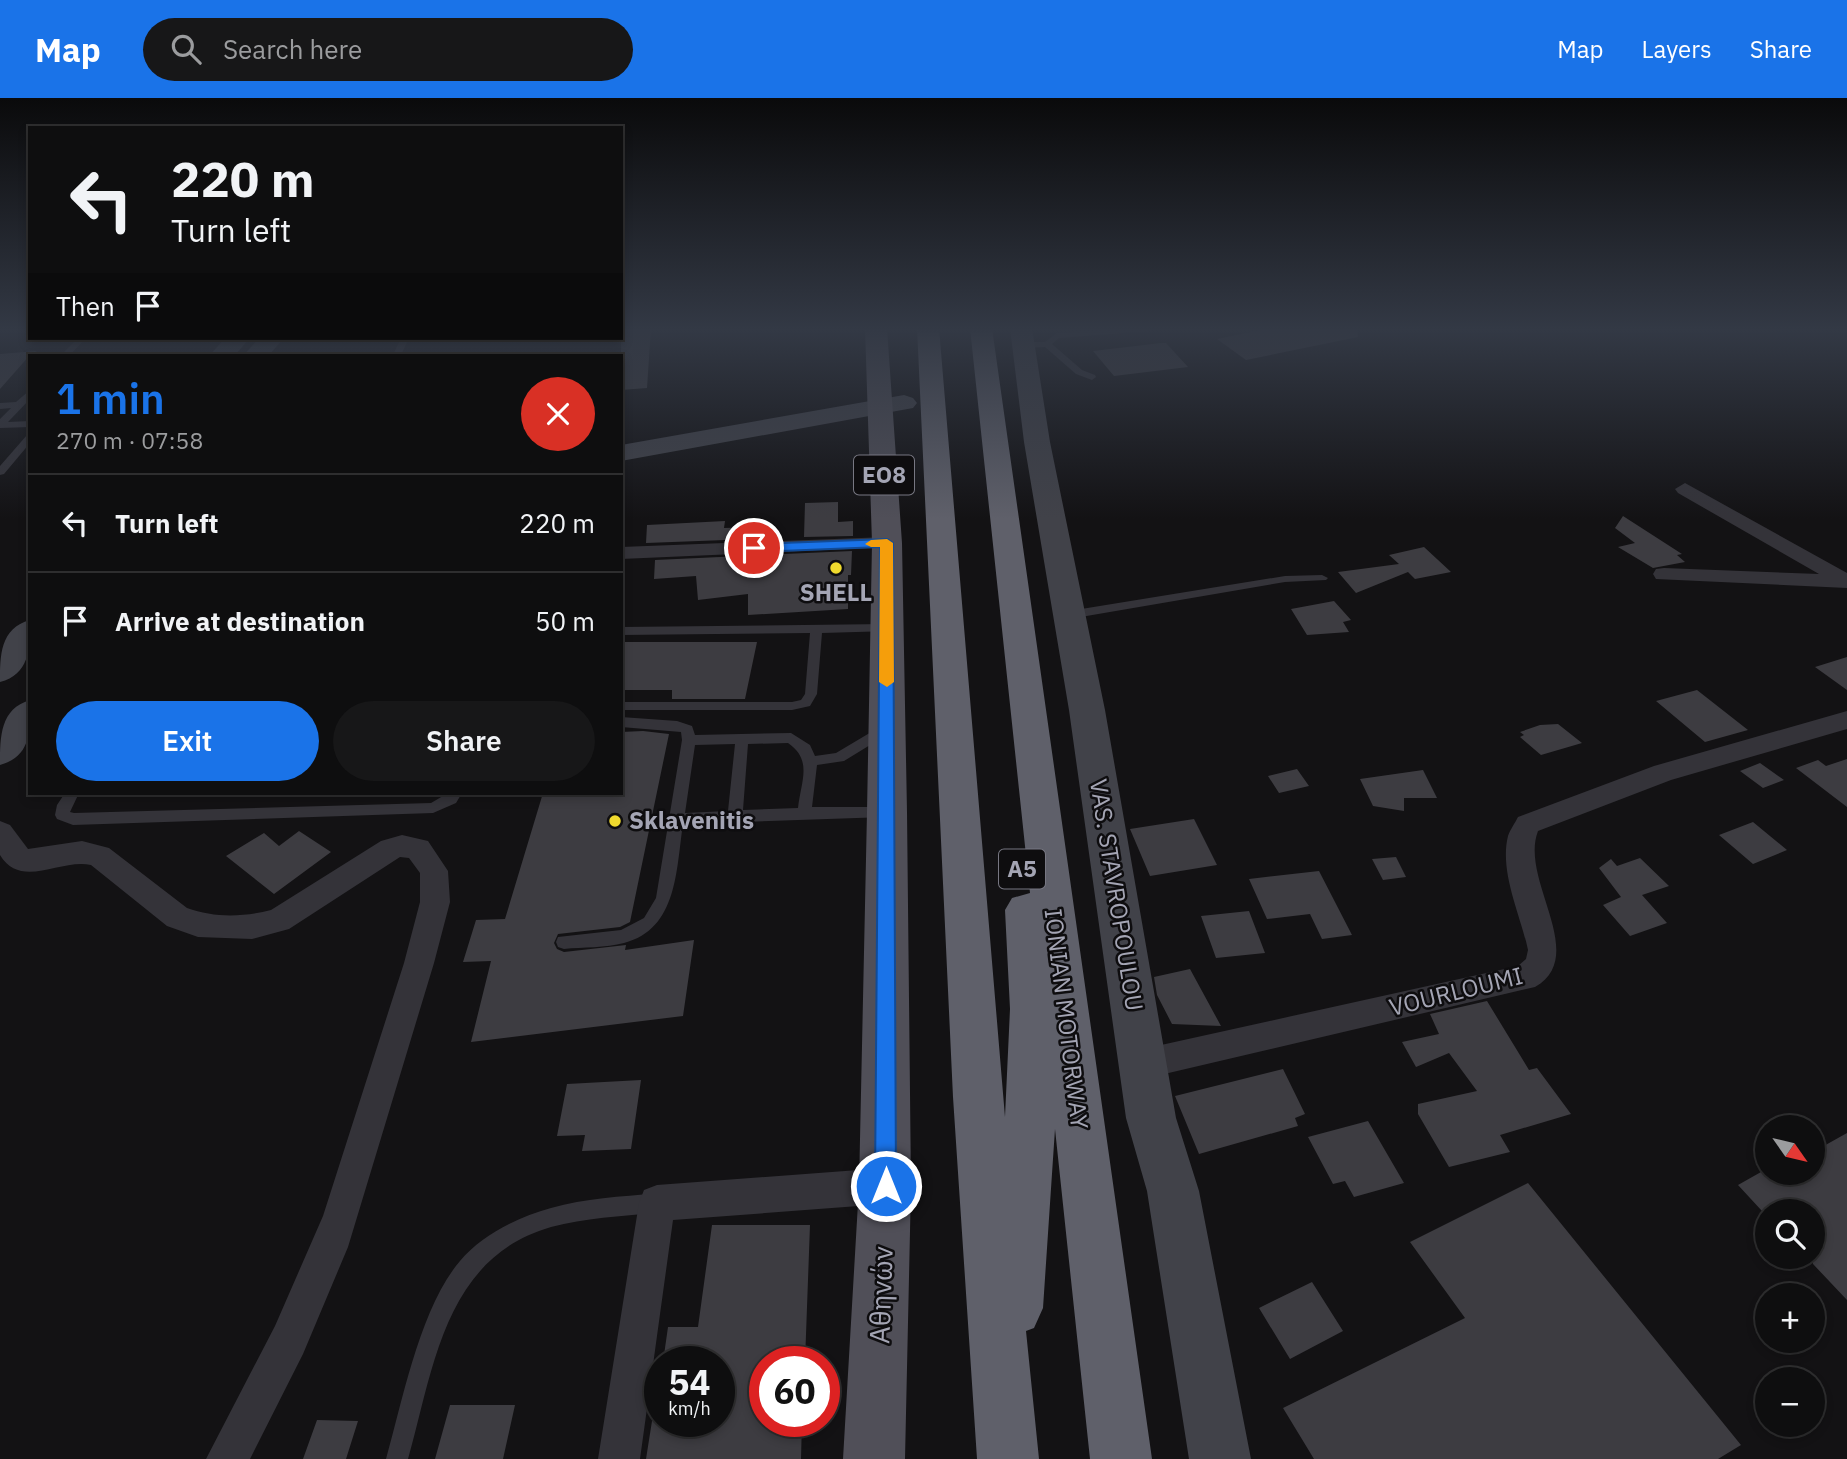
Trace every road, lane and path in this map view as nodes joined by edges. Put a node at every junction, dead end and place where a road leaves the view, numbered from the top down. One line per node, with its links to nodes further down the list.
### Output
1 (895, 392): 8 (main road, ΕΟ8)
2 (911, 392): 47 (highway, IONIAN MOTORWAY / Α5)
3 (918, 392): 47 (highway, IONIAN MOTORWAY / Α5)
4 (989, 392): 52 (highway, IONIAN MOTORWAY / Α5)
5 (1035, 392): 21 (street, VAS. STAVROPOULOU)
6 (28, 395): 7 (lane)
7 (19, 405): 9 (lane); 11 (lane)
8 (893, 405): 13 (street); 16 (main road, ΕΟ8)
9 (0, 406)
10 (28, 424): 11 (lane)
11 (0, 425)
12 (28, 439): 14 (lane)
13 (623, 453)
14 (0, 472)
15 (1685, 489): 20 (street)
16 (887, 543): 17 (street); 22 (main road, Αθηνών / ΕΟ8)
17 (623, 553)
18 (1664, 574): 20 (street)
19 (1322, 578): 21 (lane)
20 (1847, 582)
21 (1069, 615): 44 (street, VAS. STAVROPOULOU)
22 (887, 628): 23 (lane); 31 (main road, Αθηνών / ΕΟ8)
23 (816, 629): 24 (lane); 27 (lane)
24 (623, 631)
25 (28, 633): 26 (street)
26 (0, 671)
27 (623, 706)
28 (28, 715): 34 (street)
29 (1847, 720): 44 (street, VOURLOUMI)
30 (623, 723): 33 (lane)
31 (887, 729): 35 (lane); 38 (main road, Αθηνών / ΕΟ8)
32 (742, 739): 33 (lane); 35 (lane); 40 (lane)
33 (689, 740): 41 (lane)
34 (0, 752)
35 (811, 761): 39 (lane)
36 (71, 795): 37 (lane)
37 (454, 795)
38 (887, 812): 39 (lane); 45 (main road, Αθηνών / ΕΟ8)
39 (804, 813): 40 (lane)
40 (735, 816): 41 (lane)
41 (677, 819): 43 (lane)
42 (0, 832): 48 (street)
43 (564, 942)
44 (1143, 1064): 53 (street, VAS. STAVROPOULOU)
45 (886, 1186): 46 (street); 51 (main road, Αθηνών / ΕΟ8)
46 (657, 1203): 49 (lane); 50 (street)
47 (1006, 1435)
48 (227, 1459)
49 (397, 1459)
50 (619, 1459)
51 (874, 1459)
52 (1121, 1459)
53 (1220, 1459)

